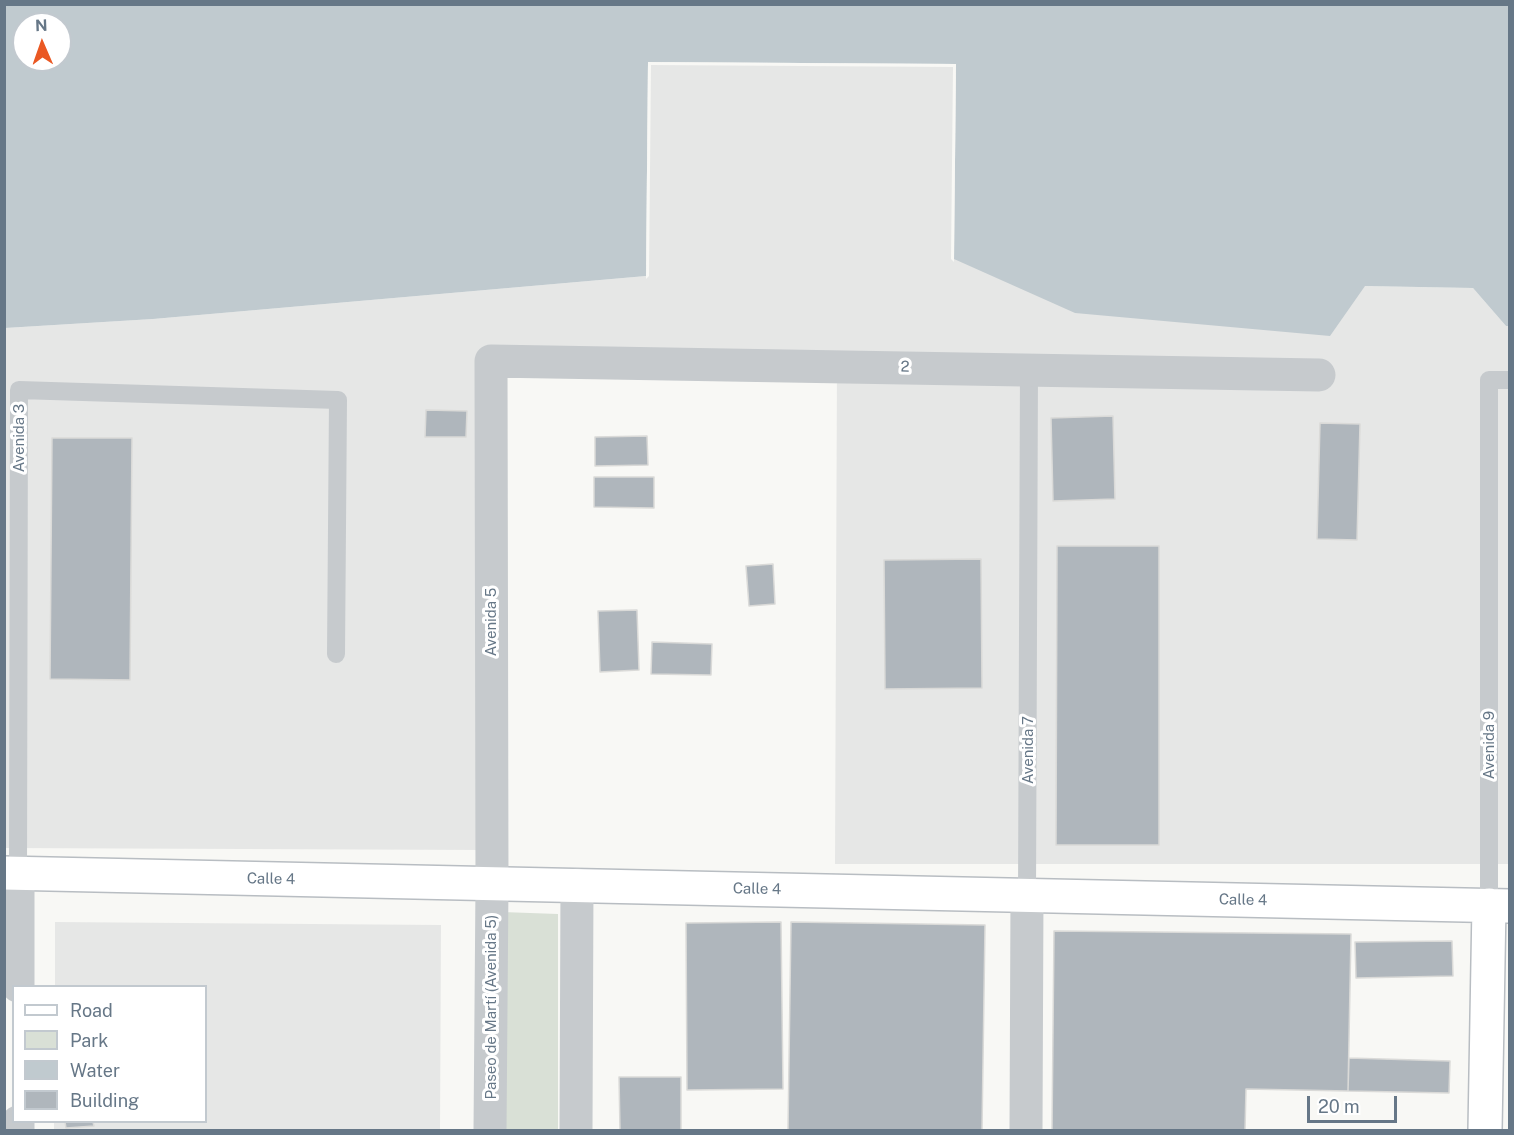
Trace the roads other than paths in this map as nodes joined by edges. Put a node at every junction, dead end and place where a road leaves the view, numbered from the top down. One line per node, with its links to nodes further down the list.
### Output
1 (491, 361): 2 (street, 2); 7 (street, Avenida 5)
2 (1029, 369): 3 (street, 2); 9 (lane, Avenida 7)
3 (1319, 375)
4 (1509, 380): 10 (lane, Avenida 9)
5 (336, 654): 6 (lane, Avenida 3)
6 (11, 873): 7 (street, Calle 4); 11 (street, Avenida 3)
7 (492, 884): 8 (street, Calle 4); 12 (street, Paseo de Martí (Avenida 5))
8 (578, 885): 9 (street, Calle 4); 13 (street)
9 (1027, 895): 10 (street, Calle 4); 14 (street, Avenida 7)
10 (1499, 905): 15 (street, Avenida 9)
11 (18, 985)
12 (490, 1131)
13 (576, 1131)
14 (1026, 1131)
15 (1485, 1131)

